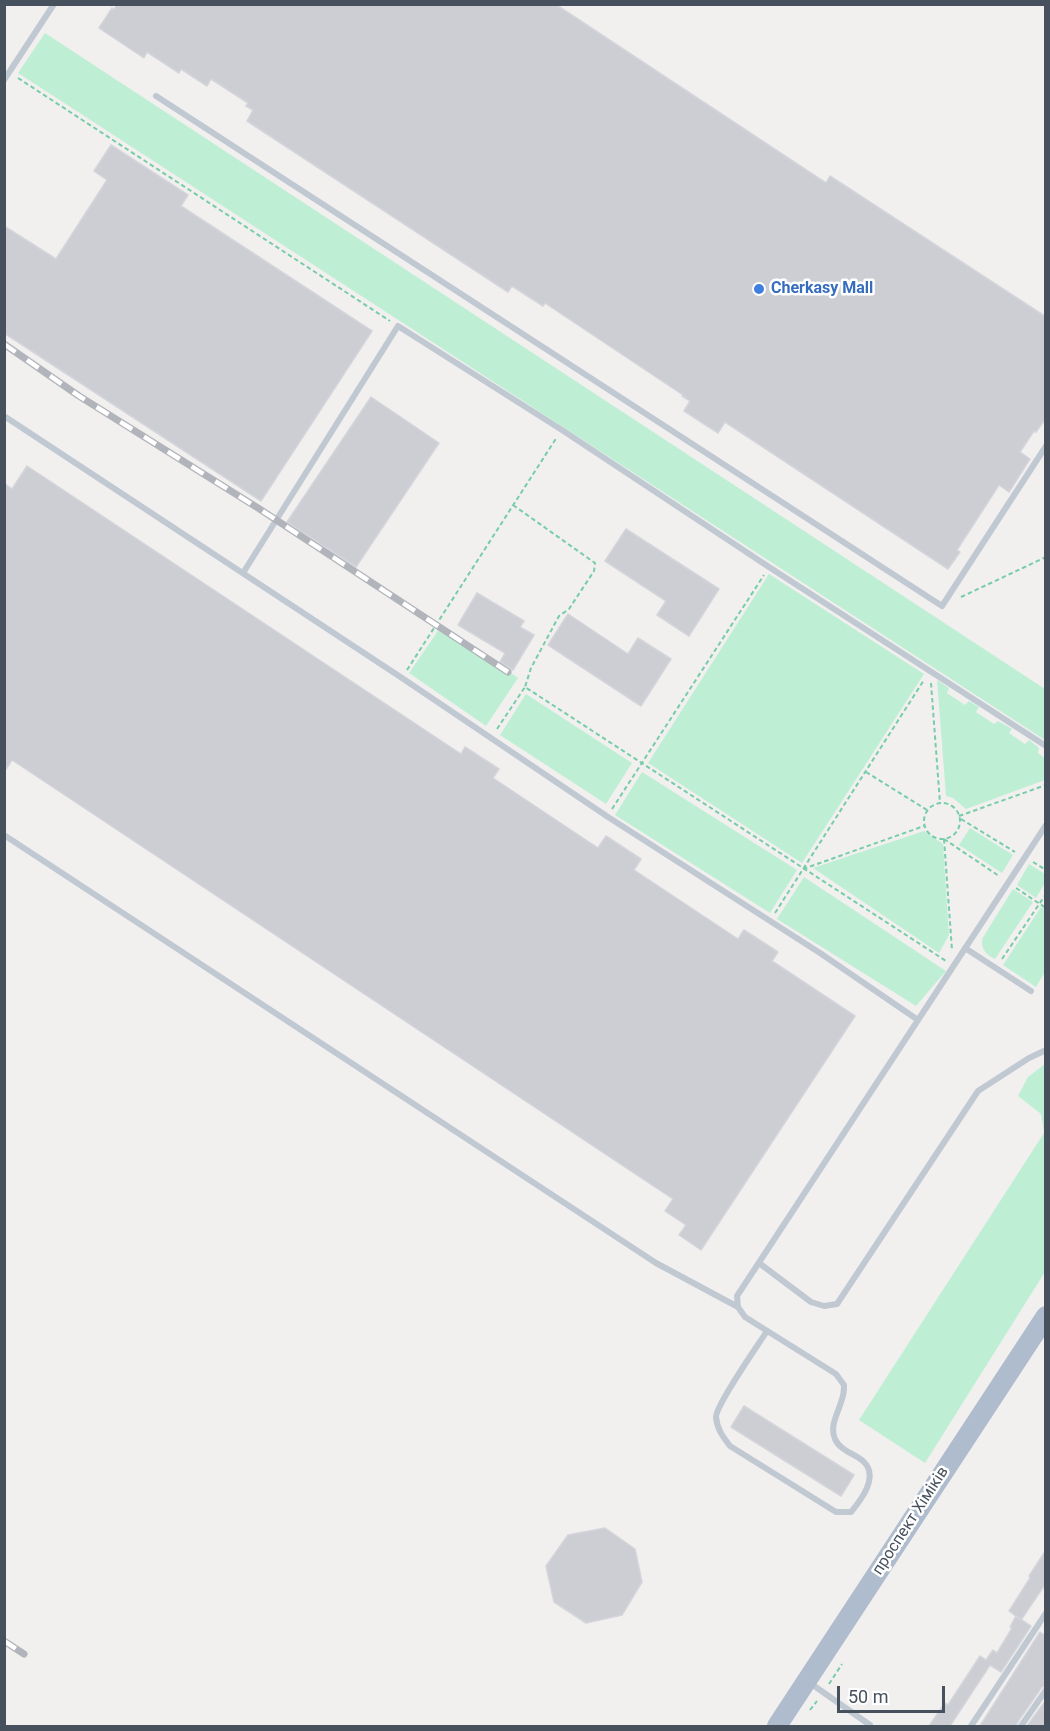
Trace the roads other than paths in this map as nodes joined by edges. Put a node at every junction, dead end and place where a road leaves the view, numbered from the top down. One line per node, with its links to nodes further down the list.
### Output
1 (54, 4): 2 (lane)
2 (4, 80)
3 (156, 96): 5 (lane)
4 (4, 416): 6 (lane)
5 (1046, 446)
6 (243, 573): 7 (lane); 12 (lane)
7 (1046, 746)
8 (1046, 825): 10 (lane)
9 (4, 836): 15 (lane)
10 (965, 948): 11 (lane); 12 (lane)
11 (1032, 991)
12 (918, 1020): 14 (lane)
13 (1046, 1050): 14 (lane)
14 (759, 1263): 15 (lane)
15 (738, 1307): 17 (lane)
16 (1046, 1316): 19 (main road, проспект Хіміків)
17 (767, 1331): 17 (lane)
18 (1046, 1613): 23 (lane)
19 (807, 1681): 21 (lane); 22 (main road, проспект Хіміків)
20 (1046, 1690): 24 (lane)
21 (870, 1725)
22 (777, 1726)
23 (971, 1726)
24 (1021, 1726)

